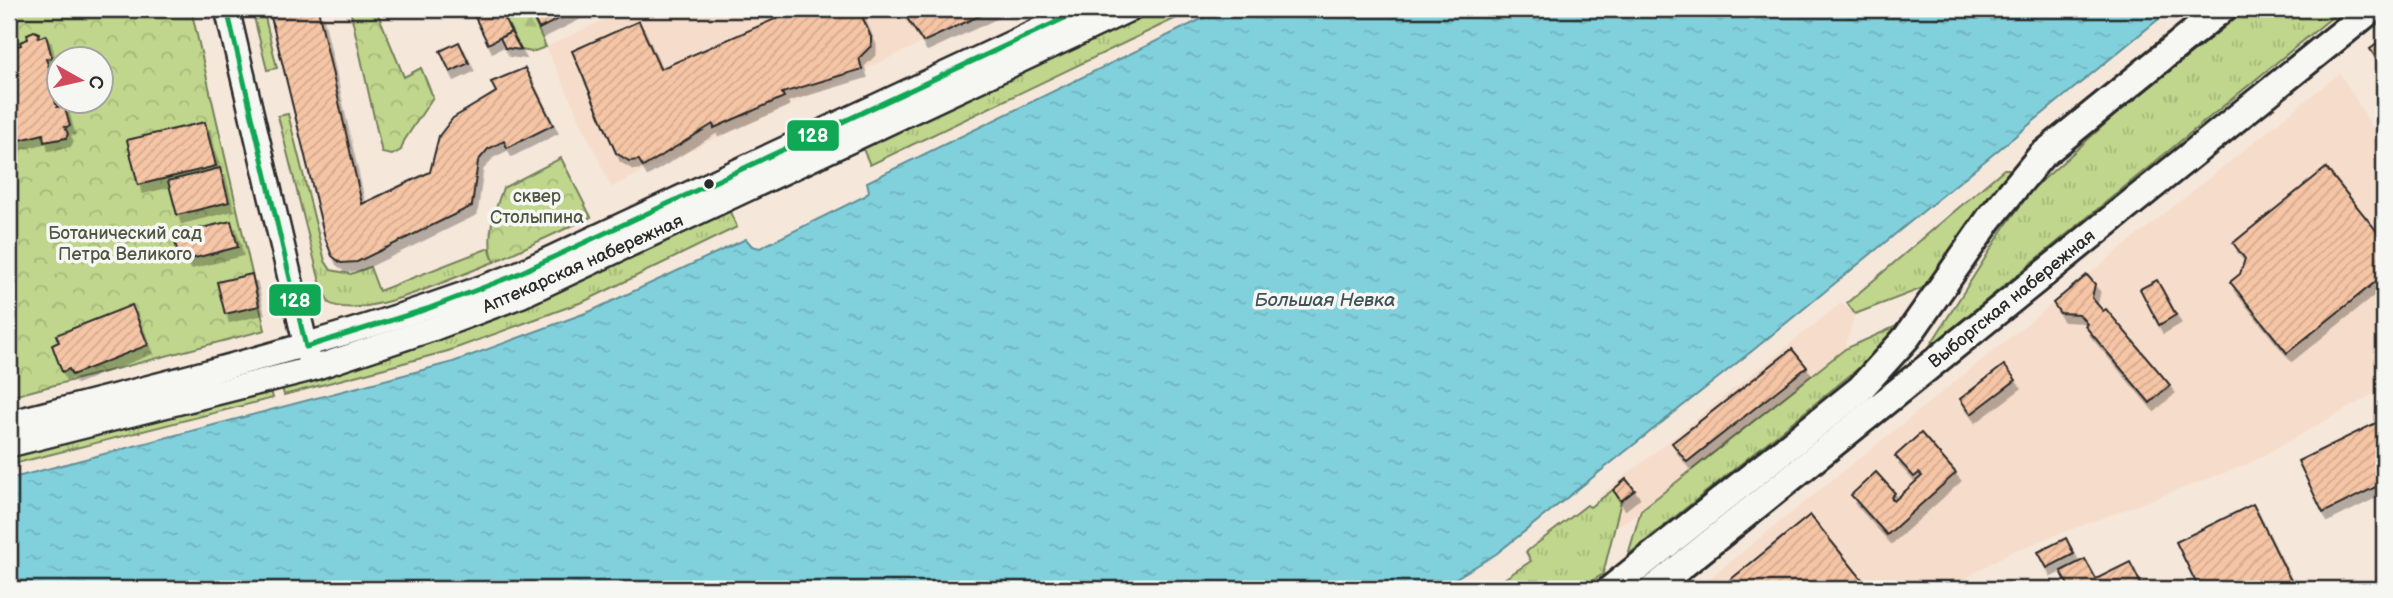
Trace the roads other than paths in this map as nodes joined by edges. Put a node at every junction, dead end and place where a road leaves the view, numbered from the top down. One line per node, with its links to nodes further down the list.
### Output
1 (227, 9): 6 (street)
2 (1084, 9): 6 (street, Аптекарская набережная)
3 (1130, 9): 6 (street, Аптекарская набережная)
4 (2222, 9): 9 (main road, Выборгская набережная)
5 (2372, 9): 10 (main road, Выборгская набережная)
6 (309, 358): 7 (street, Аптекарская набережная); 8 (street, Аптекарская набережная)
7 (9, 423)
8 (9, 445)
9 (1611, 589)
10 (1653, 589)

